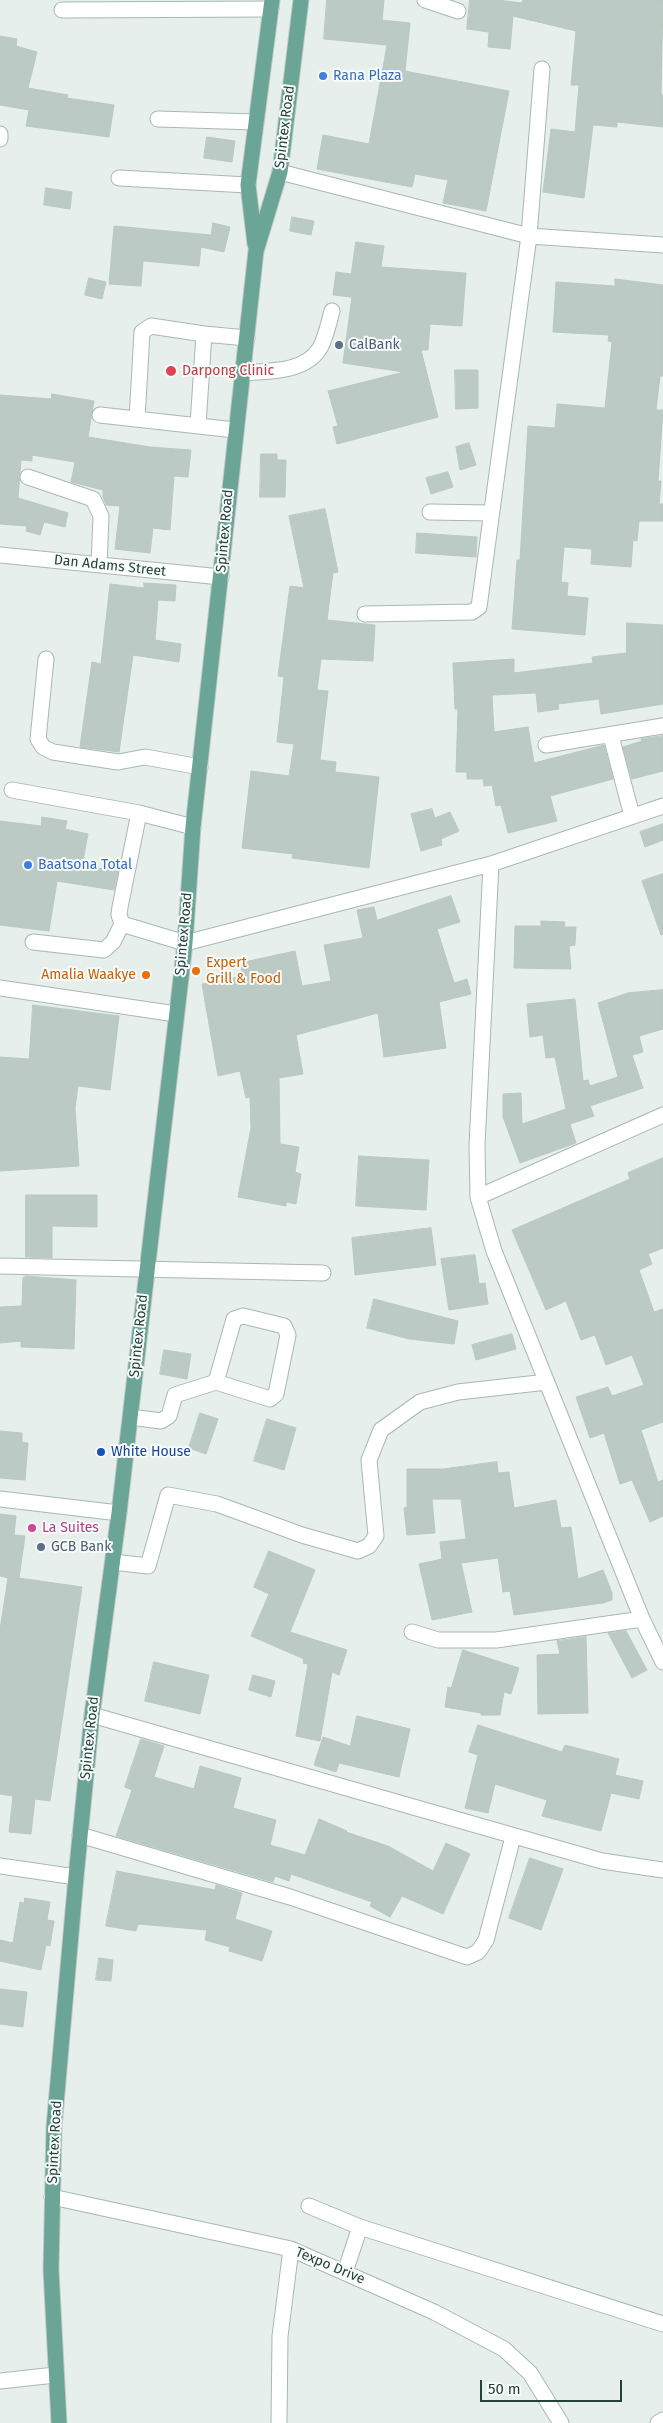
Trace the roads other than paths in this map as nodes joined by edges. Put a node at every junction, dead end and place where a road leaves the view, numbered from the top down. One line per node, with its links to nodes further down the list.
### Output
1 (301, 0): 11 (main road, Spintex Road)
2 (425, 0): 5 (street)
3 (271, 4): 4 (street); 8 (main road, Spintex Road)
4 (62, 10)
5 (458, 11)
6 (542, 70): 14 (street)
7 (158, 119): 8 (street)
8 (256, 122): 13 (main road, Spintex Road)
9 (0, 134): 10 (street)
10 (0, 139)
11 (280, 172): 14 (street); 16 (main road, Spintex Road)
12 (119, 178): 13 (street)
13 (248, 186): 16 (main road, Spintex Road)
14 (528, 236): 15 (street); 27 (street)
15 (663, 245)
16 (256, 251): 19 (main road, Spintex Road)
17 (332, 311): 20 (street)
18 (204, 334): 19 (street); 22 (street); 23 (street)
19 (247, 338): 20 (main road, Spintex Road)
20 (242, 373): 24 (main road, Spintex Road)
21 (100, 415): 22 (street)
22 (137, 419): 23 (street)
23 (198, 425): 24 (street)
24 (235, 430): 30 (main road, Spintex Road)
25 (28, 477): 29 (street)
26 (430, 512): 27 (street)
27 (490, 513): 31 (street)
28 (0, 555): 29 (street, Dan Adams Street)
29 (99, 565): 30 (street, Dan Adams Street)
30 (221, 577): 36 (main road, Spintex Road)
31 (365, 614)
32 (46, 659): 36 (street)
33 (663, 726): 34 (street)
34 (611, 736): 35 (street); 40 (street)
35 (546, 745)
36 (200, 767): 41 (main road, Spintex Road)
37 (12, 790): 39 (street)
38 (663, 806): 40 (street)
39 (139, 813): 41 (street); 43 (street)
40 (632, 816): 42 (street)
41 (193, 827): 45 (main road, Spintex Road)
42 (491, 864): 45 (street); 49 (street)
43 (122, 924): 44 (street); 45 (street)
44 (33, 942)
45 (185, 944): 47 (main road, Spintex Road)
46 (0, 988): 47 (street)
47 (176, 1014): 51 (main road, Spintex Road)
48 (663, 1115): 49 (street)
49 (478, 1197): 54 (street)
50 (0, 1266): 51 (street)
51 (146, 1268): 52 (street); 55 (main road, Spintex Road)
52 (323, 1273)
53 (216, 1382): 53 (street); 55 (street)
54 (547, 1382): 58 (street); 59 (street)
55 (130, 1417): 57 (main road, Spintex Road)
56 (0, 1499): 57 (street)
57 (119, 1513): 58 (main road, Spintex Road)
58 (113, 1562): 62 (main road, Spintex Road)
59 (642, 1619): 60 (street); 61 (street)
60 (412, 1632)
61 (663, 1662)
62 (92, 1715): 63 (main road, Spintex Road); 64 (street)
63 (80, 1834): 64 (street); 67 (main road, Spintex Road)
64 (513, 1837): 66 (street)
65 (0, 1866): 67 (street)
66 (663, 1870)
67 (76, 1877): 68 (main road, Spintex Road)
68 (52, 2197): 71 (street, Texpo Drive); 74 (main road, Spintex Road)
69 (309, 2206): 70 (street)
70 (360, 2227): 72 (street); 73 (street)
71 (292, 2249): 72 (street, Texpo Drive); 78 (street)
72 (345, 2272): 79 (street, Texpo Drive)
73 (663, 2324)
74 (55, 2375): 75 (street); 77 (main road, Spintex Road)
75 (0, 2381)
76 (663, 2420): 80 (street)
77 (58, 2423)
78 (279, 2423)
79 (561, 2423)
80 (658, 2423)

